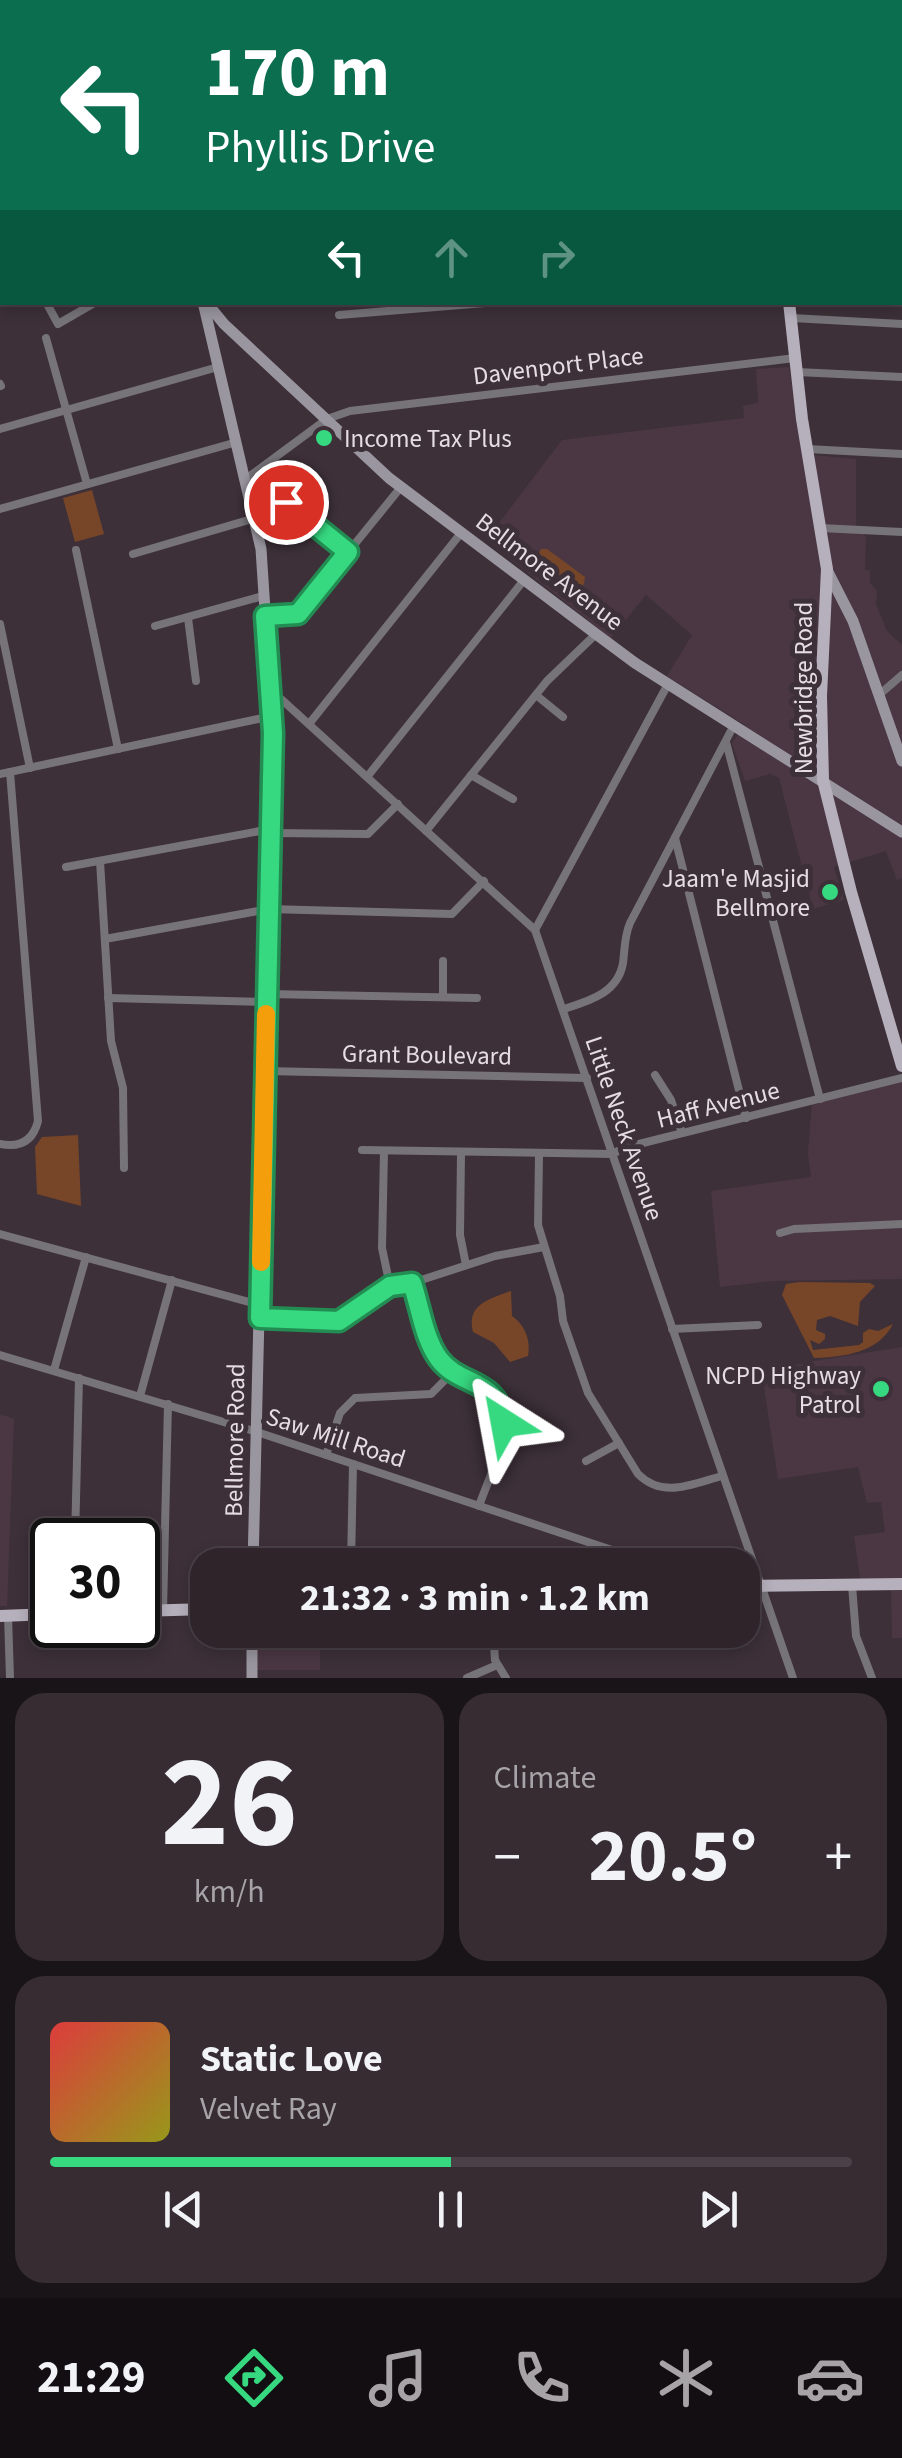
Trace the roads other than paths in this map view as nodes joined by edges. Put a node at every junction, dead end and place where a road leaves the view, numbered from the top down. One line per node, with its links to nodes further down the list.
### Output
1 (48, 305): 2 (street)
2 (91, 305)
3 (205, 305): 13 (main road, Bellmore Road)
4 (207, 305): 16 (main road, Bellmore Avenue)
5 (435, 305): 7 (street)
6 (790, 305): 9 (main road, Newbridge Road)
7 (394, 307): 8 (street)
8 (339, 315)
9 (792, 318): 10 (street); 12 (main road, Newbridge Road)
10 (902, 324)
11 (46, 338): 15 (street)
12 (796, 365): 14 (street, Davenport Place); 16 (street, Davenport Place); 19 (main road, Newbridge Road)
13 (218, 367): 15 (street); 18 (main road, Bellmore Road)
14 (902, 377)
15 (66, 410): 17 (street); 22 (street)
16 (327, 419): 21 (street); 23 (main road, Bellmore Avenue)
17 (0, 429)
18 (237, 442): 21 (main road, Bellmore Road); 22 (street)
19 (807, 449): 20 (street); 27 (main road, Newbridge Road)
20 (902, 454)
21 (246, 479): 26 (main road, Bellmore Road)
22 (87, 484): 25 (street)
23 (401, 487): 29 (main road, Bellmore Avenue); 31 (street)
24 (286, 502): 31 (street)
25 (0, 509)
26 (254, 518): 32 (street); 35 (main road, Bellmore Road)
27 (820, 528): 28 (street); 33 (main road, Newbridge Road)
28 (902, 532)
29 (461, 533): 34 (main road, Bellmore Avenue); 49 (street)
30 (76, 550): 52 (street)
31 (348, 552): 36 (street)
32 (133, 554)
33 (826, 569): 45 (main road); 58 (main road, Newbridge Road)
34 (524, 580): 40 (main road, Bellmore Avenue); 57 (street)
35 (263, 596): 36 (main road, Bellmore Road); 37 (street)
36 (265, 616): 44 (main road, Bellmore Road)
37 (188, 618): 39 (street); 42 (street)
38 (0, 624): 54 (street)
39 (155, 626)
40 (596, 634): 43 (main road, Bellmore Avenue); 46 (street)
41 (902, 675): 45 (street)
42 (196, 681)
43 (668, 684): 50 (main road, Bellmore Avenue); 69 (street)
44 (270, 690): 47 (main road, Bellmore Road); 49 (street, Little Neck Avenue)
45 (880, 694): 53 (main road)
46 (536, 695): 48 (street); 56 (street)
47 (272, 716): 52 (street); 61 (main road, Bellmore Road)
48 (563, 717)
49 (310, 724): 57 (street, Little Neck Avenue)
50 (734, 725): 51 (street); 58 (main road, Bellmore Avenue)
51 (726, 742): 64 (street); 82 (street)
52 (118, 749): 54 (street)
53 (902, 761)
54 (30, 768): 55 (street)
55 (5, 773): 85 (street)
56 (471, 775): 59 (street); 62 (street)
57 (368, 777): 60 (street, Little Neck Avenue)
58 (823, 780): 63 (main road, Bellmore Avenue); 77 (main road, Newbridge Road)
59 (513, 799)
60 (398, 804): 61 (street); 62 (street, Little Neck Avenue)
61 (270, 831): 65 (street); 68 (main road, Bellmore Road)
62 (426, 831): 67 (street, Little Neck Avenue)
63 (902, 832)
64 (675, 838): 76 (street); 83 (street)
65 (100, 861): 66 (street); 70 (street)
66 (66, 867)
67 (484, 881): 68 (street); 69 (street, Little Neck Avenue)
68 (269, 910): 70 (street); 73 (main road, Bellmore Road)
69 (536, 930): 76 (street, Little Neck Avenue)
70 (104, 939): 72 (street)
71 (443, 961): 74 (street)
72 (108, 998): 73 (street); 91 (street)
73 (267, 998): 74 (street); 78 (main road, Bellmore Road)
74 (442, 998): 75 (street)
75 (477, 998)
76 (564, 1009): 80 (street, Little Neck Avenue)
77 (902, 1066)
78 (265, 1071): 80 (street, Grant Boulevard); 101 (main road, Bellmore Road)
79 (656, 1074): 84 (street)
80 (587, 1078): 89 (street, Little Neck Avenue)
81 (902, 1078): 82 (street, Haff Avenue)
82 (820, 1099): 83 (street, Haff Avenue)
83 (746, 1118): 84 (street, Haff Avenue)
84 (682, 1134): 89 (street, Haff Avenue)
85 (0, 1144)
86 (362, 1150): 87 (street, Haff Avenue)
87 (384, 1151): 88 (street, Haff Avenue); 100 (street)
88 (461, 1153): 90 (street, Haff Avenue); 97 (street)
89 (613, 1154): 90 (street, Haff Avenue); 103 (street, Little Neck Avenue)
90 (540, 1155): 95 (street)
91 (124, 1168)
92 (902, 1224): 93 (street)
93 (780, 1233)
94 (0, 1234): 96 (street)
95 (544, 1247): 97 (street); 111 (street)
96 (86, 1257): 98 (street); 105 (street)
97 (466, 1265): 99 (street)
98 (172, 1280): 101 (street); 108 (street)
99 (412, 1283): 100 (street); 106 (street)
100 (390, 1286): 101 (street)
101 (260, 1311): 110 (main road, Bellmore Road)
102 (758, 1325): 103 (street)
103 (672, 1329): 115 (street, Little Neck Avenue)
104 (0, 1355): 105 (street, Saw Mill Road)
105 (54, 1370): 107 (street, Saw Mill Road)
106 (453, 1372): 112 (street); 116 (street)
107 (78, 1378): 108 (street, Saw Mill Road); 117 (street)
108 (140, 1396): 109 (street, Saw Mill Road)
109 (168, 1404): 110 (street, Saw Mill Road); 127 (street)
110 (258, 1432): 112 (street, Saw Mill Road); 118 (main road, Bellmore Road)
111 (619, 1442): 113 (street); 115 (street)
112 (326, 1454): 114 (street, Saw Mill Road)
113 (586, 1461)
114 (353, 1464): 116 (street, Saw Mill Road); 119 (street)
115 (722, 1476): 121 (street, Little Neck Avenue)
116 (480, 1506): 120 (street, Saw Mill Road)
117 (75, 1518)
118 (254, 1548)
119 (351, 1548)
120 (606, 1548)
121 (747, 1548)
122 (902, 1584): 124 (main road)
123 (760, 1585): 124 (main road); 137 (street, Little Neck Avenue)
124 (852, 1585): 138 (street)
125 (190, 1609): 127 (main road)
126 (160, 1610): 127 (main road)
127 (163, 1610)
128 (30, 1615): 129 (main road)
129 (4, 1616): 133 (street)
130 (252, 1648): 134 (main road)
131 (495, 1648): 132 (street)
132 (496, 1665): 135 (street); 136 (street)
133 (10, 1678)
134 (252, 1678)
135 (467, 1678)
136 (506, 1678)
137 (793, 1678)
138 (872, 1678)

